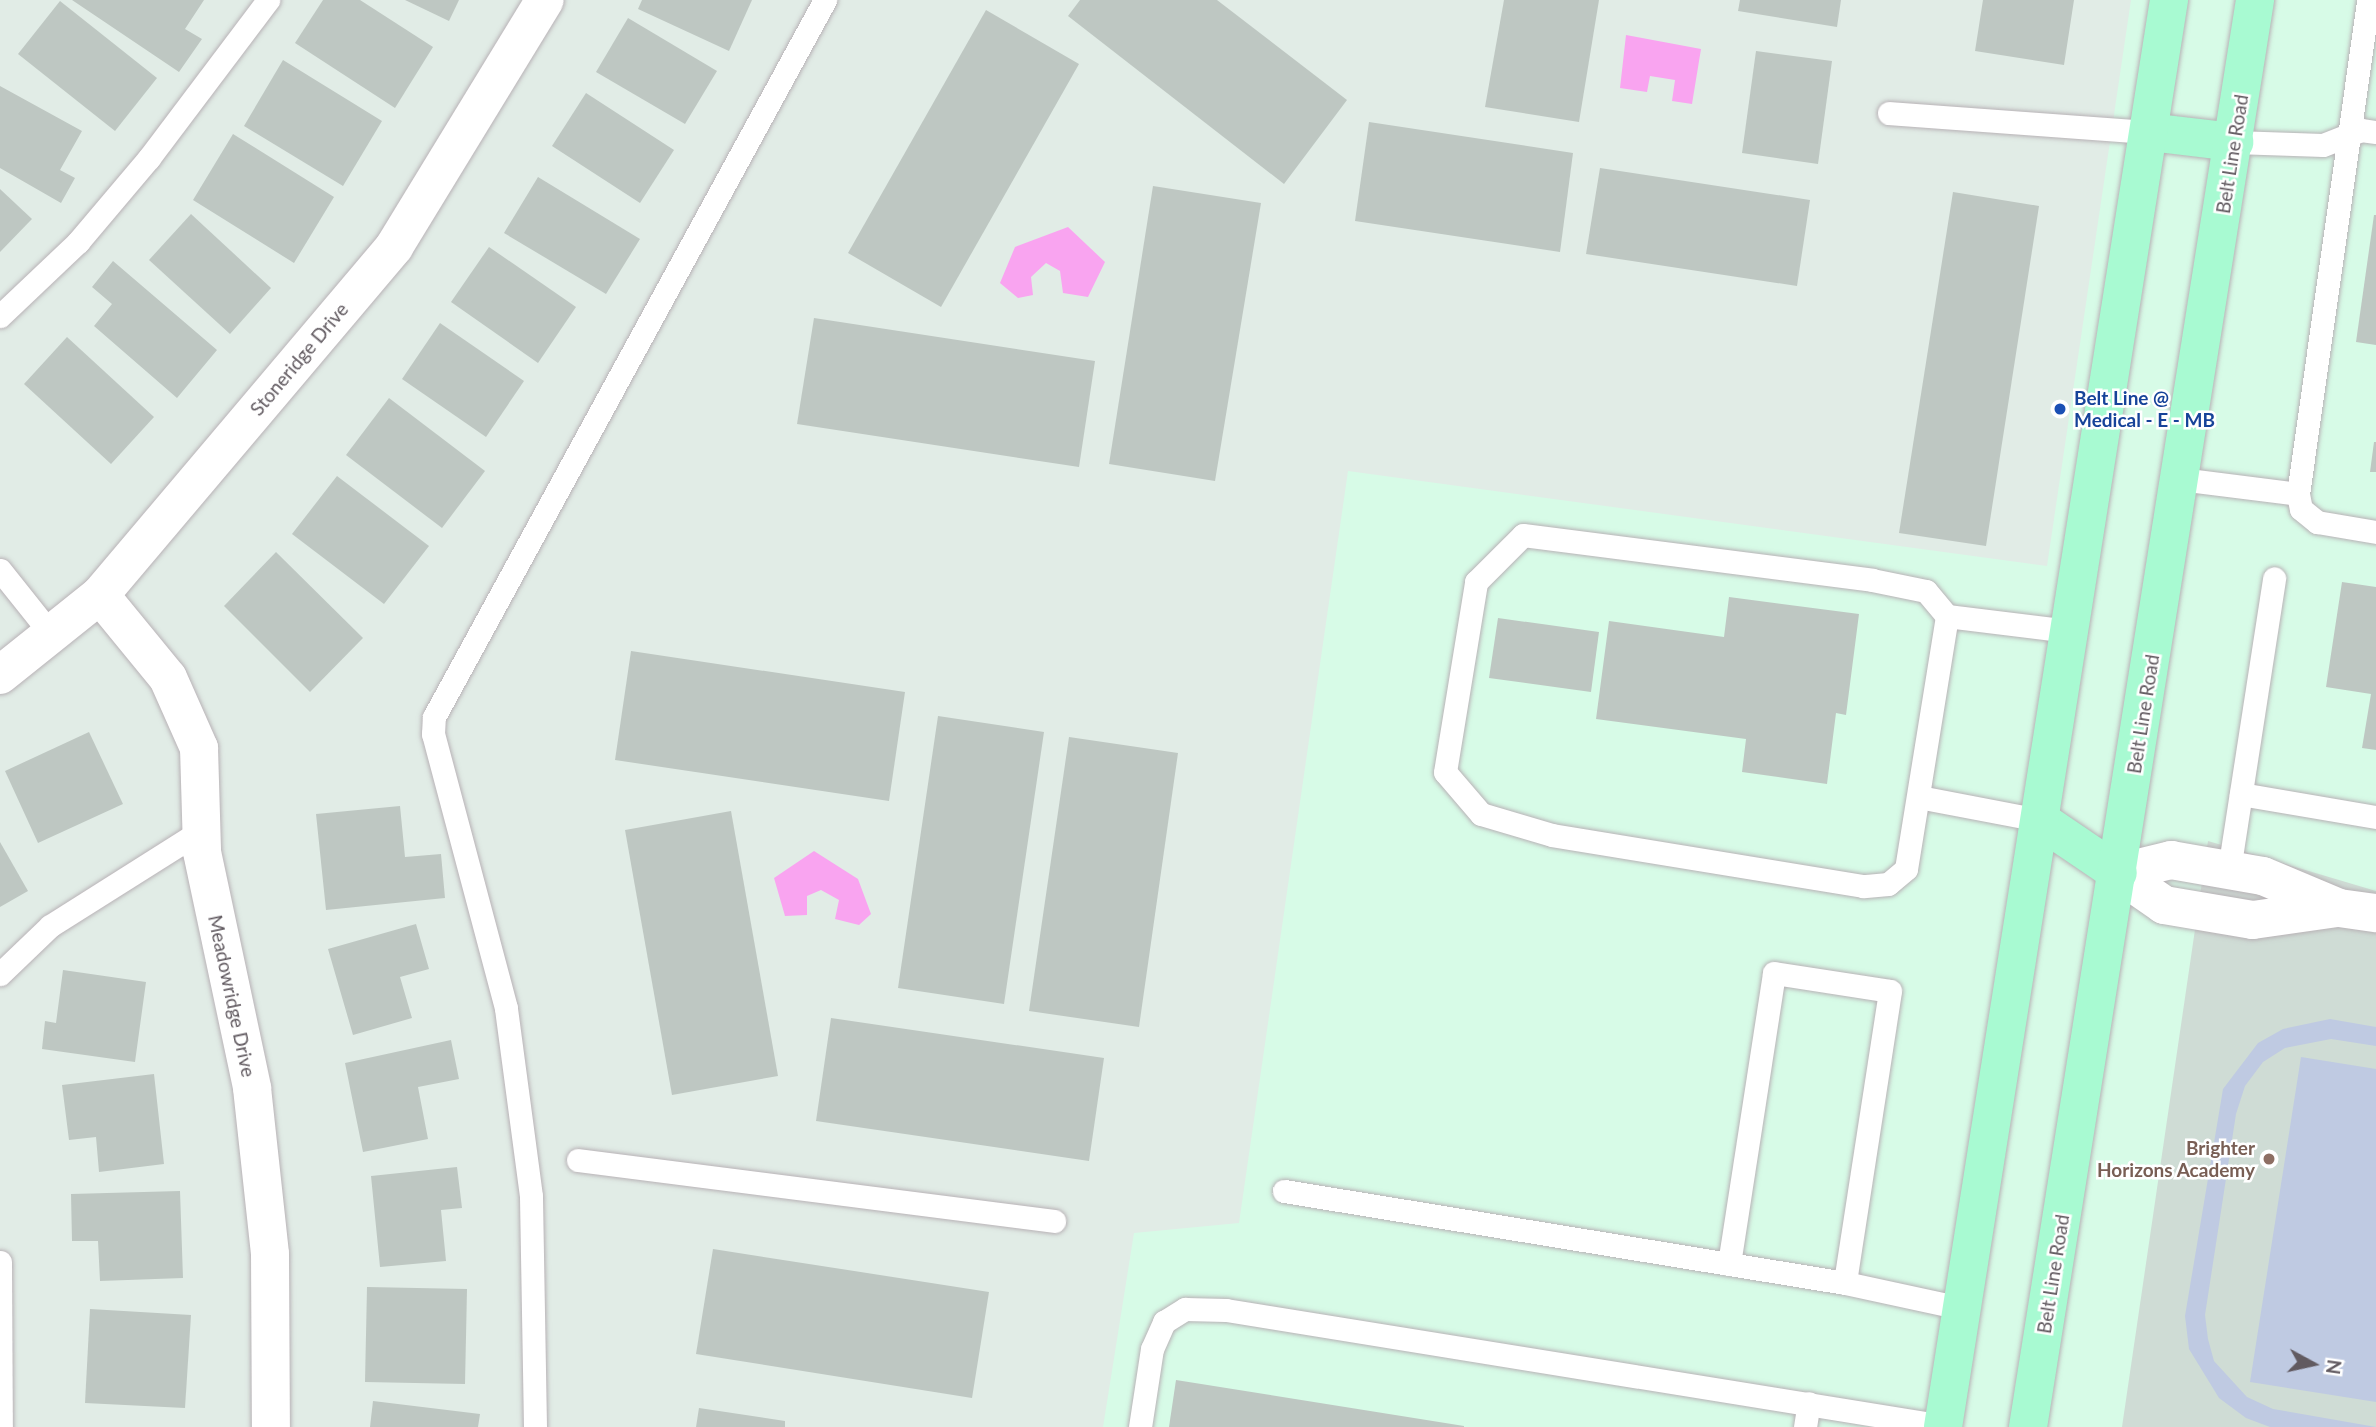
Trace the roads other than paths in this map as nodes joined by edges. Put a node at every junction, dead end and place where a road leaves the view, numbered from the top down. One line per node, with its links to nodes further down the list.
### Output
1 (268, 0): 13 (lane)
2 (545, 0): 19 (street, Stoneridge Drive)
3 (825, 0): 44 (lane)
4 (2169, 0): 9 (main road)
5 (2255, 0): 12 (main road, Belt Line Road)
6 (2368, 0): 7 (lane)
7 (2367, 61): 11 (lane)
8 (1888, 113): 9 (lane)
9 (2149, 132): 12 (main road); 21 (main road)
10 (2376, 132): 11 (lane)
11 (2346, 135): 12 (lane); 15 (lane)
12 (2234, 142): 14 (main road, Belt Line Road)
13 (0, 316)
14 (2180, 479): 15 (lane); 30 (main road, Belt Line Road)
15 (2298, 494): 16 (lane)
16 (2376, 532)
17 (0, 570): 22 (lane)
18 (2274, 578): 24 (lane)
19 (100, 595): 22 (street, Stoneridge Drive); 28 (street, Meadowridge Drive)
20 (1947, 616): 21 (lane); 25 (lane); 25 (lane)
21 (2069, 631): 27 (main road)
22 (51, 634): 23 (street, Stoneridge Drive)
23 (0, 675)
24 (2241, 794): 26 (lane); 29 (lane)
25 (1919, 797): 27 (lane)
26 (2376, 817)
27 (2040, 820): 30 (main road); 39 (main road)
28 (202, 830): 32 (lane); 43 (street, Meadowridge Drive)
29 (2229, 870): 30 (street); 31 (street)
30 (2118, 873): 31 (street); 47 (main road, Belt Line Road)
31 (2358, 910)
32 (0, 974)
33 (578, 1160): 35 (lane)
34 (1284, 1191): 37 (lane)
35 (1054, 1221)
36 (0, 1262): 42 (lane)
37 (1729, 1264): 38 (lane); 38 (lane)
38 (1845, 1283): 39 (lane)
39 (1961, 1308): 41 (main road)
40 (1810, 1403): 41 (lane); 45 (lane); 46 (lane)
41 (1943, 1426)
42 (1, 1427)
43 (271, 1427)
44 (535, 1427)
45 (1140, 1427)
46 (1805, 1427)
47 (2028, 1427)

